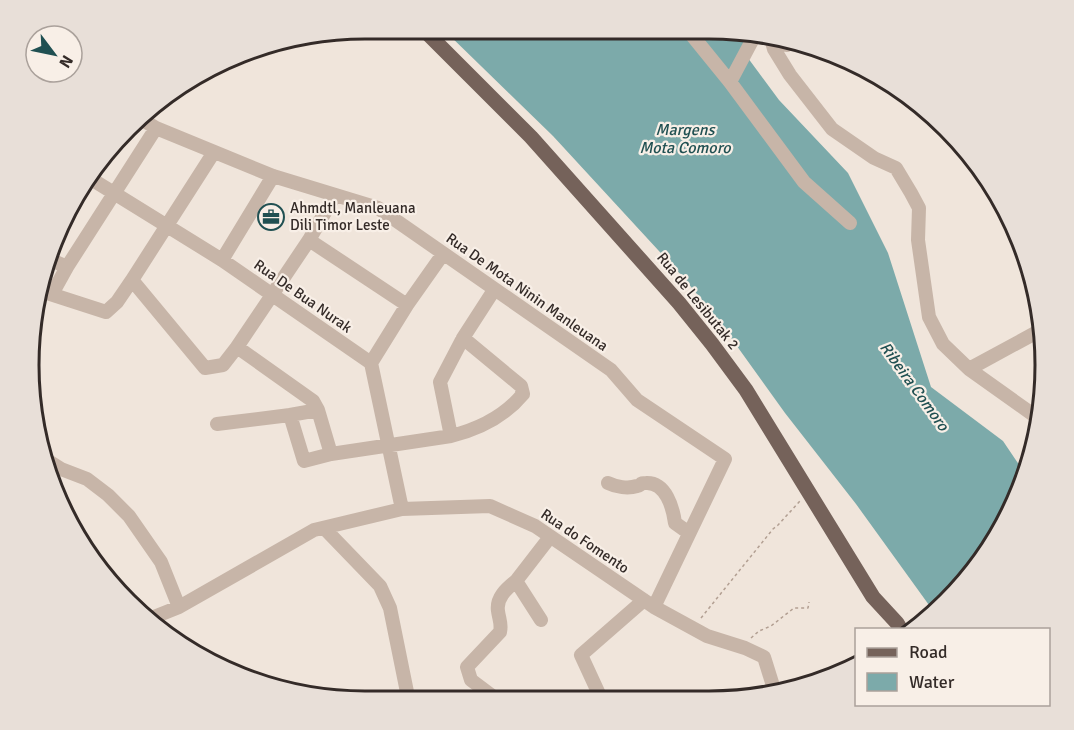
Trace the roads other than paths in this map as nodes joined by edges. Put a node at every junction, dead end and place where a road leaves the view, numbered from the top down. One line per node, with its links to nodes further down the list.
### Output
1 (433, 39): 49 (main road, Rua de Lesibutak 2)
2 (695, 39): 5 (street)
3 (750, 42): 5 (street)
4 (774, 45): 30 (street)
5 (730, 82): 13 (street)
6 (147, 123): 7 (street, Rua De Mota Ninin Manleuana)
7 (156, 128): 8 (street, Rua De Mota Ninin Manleuana); 11 (street)
8 (214, 152): 9 (street, Rua De Mota Ninin Manleuana); 14 (street)
9 (273, 176): 12 (street, Rua De Mota Ninin Manleuana); 17 (street)
10 (96, 182): 11 (street, Rua De Bua Nurak)
11 (115, 193): 14 (street, Rua De Bua Nurak); 19 (street)
12 (335, 195): 15 (street); 16 (street, Rua De Mota Ninin Manleuana)
13 (850, 223)
14 (167, 225): 17 (street, Rua De Bua Nurak); 20 (street)
15 (309, 240): 24 (street); 25 (street)
16 (443, 254): 21 (street, Rua De Mota Ninin Manleuana); 25 (street)
17 (222, 260): 24 (street, Rua De Bua Nurak)
18 (55, 262): 19 (street)
19 (67, 267): 22 (street)
20 (132, 280): 23 (street); 28 (street)
21 (494, 290): 27 (street); 42 (street, Rua De Mota Ninin Manleuana)
22 (47, 291)
23 (46, 293)
24 (273, 295): 28 (street); 29 (street, Rua De Bua Nurak)
25 (406, 305): 29 (street)
26 (1033, 334): 30 (street)
27 (463, 338): 35 (street); 35 (street)
28 (237, 347): 31 (street)
29 (371, 363): 36 (street)
30 (969, 369): 32 (street)
31 (318, 410): 33 (street); 37 (street)
32 (1031, 413)
33 (290, 415): 34 (street); 37 (street)
34 (217, 424)
35 (451, 436): 36 (street)
36 (389, 444): 37 (street); 40 (street)
37 (331, 454)
38 (55, 465): 46 (street)
39 (608, 483): 42 (street)
40 (402, 509): 41 (street, Rua do Fomento); 43 (street, Rua do Fomento)
41 (324, 528): 46 (street, Rua do Fomento); 51 (street)
42 (689, 533): 45 (street, Rua De Mota Ninin Manleuana)
43 (550, 537): 44 (street); 45 (street, Rua do Fomento)
44 (516, 581): 48 (street); 52 (street)
45 (649, 604): 50 (street, Rua do Fomento); 53 (street)
46 (179, 607): 47 (street, Rua do Fomento)
47 (157, 616)
48 (541, 620)
49 (900, 628)
50 (773, 685)
51 (407, 691)
52 (486, 691)
53 (598, 691)

